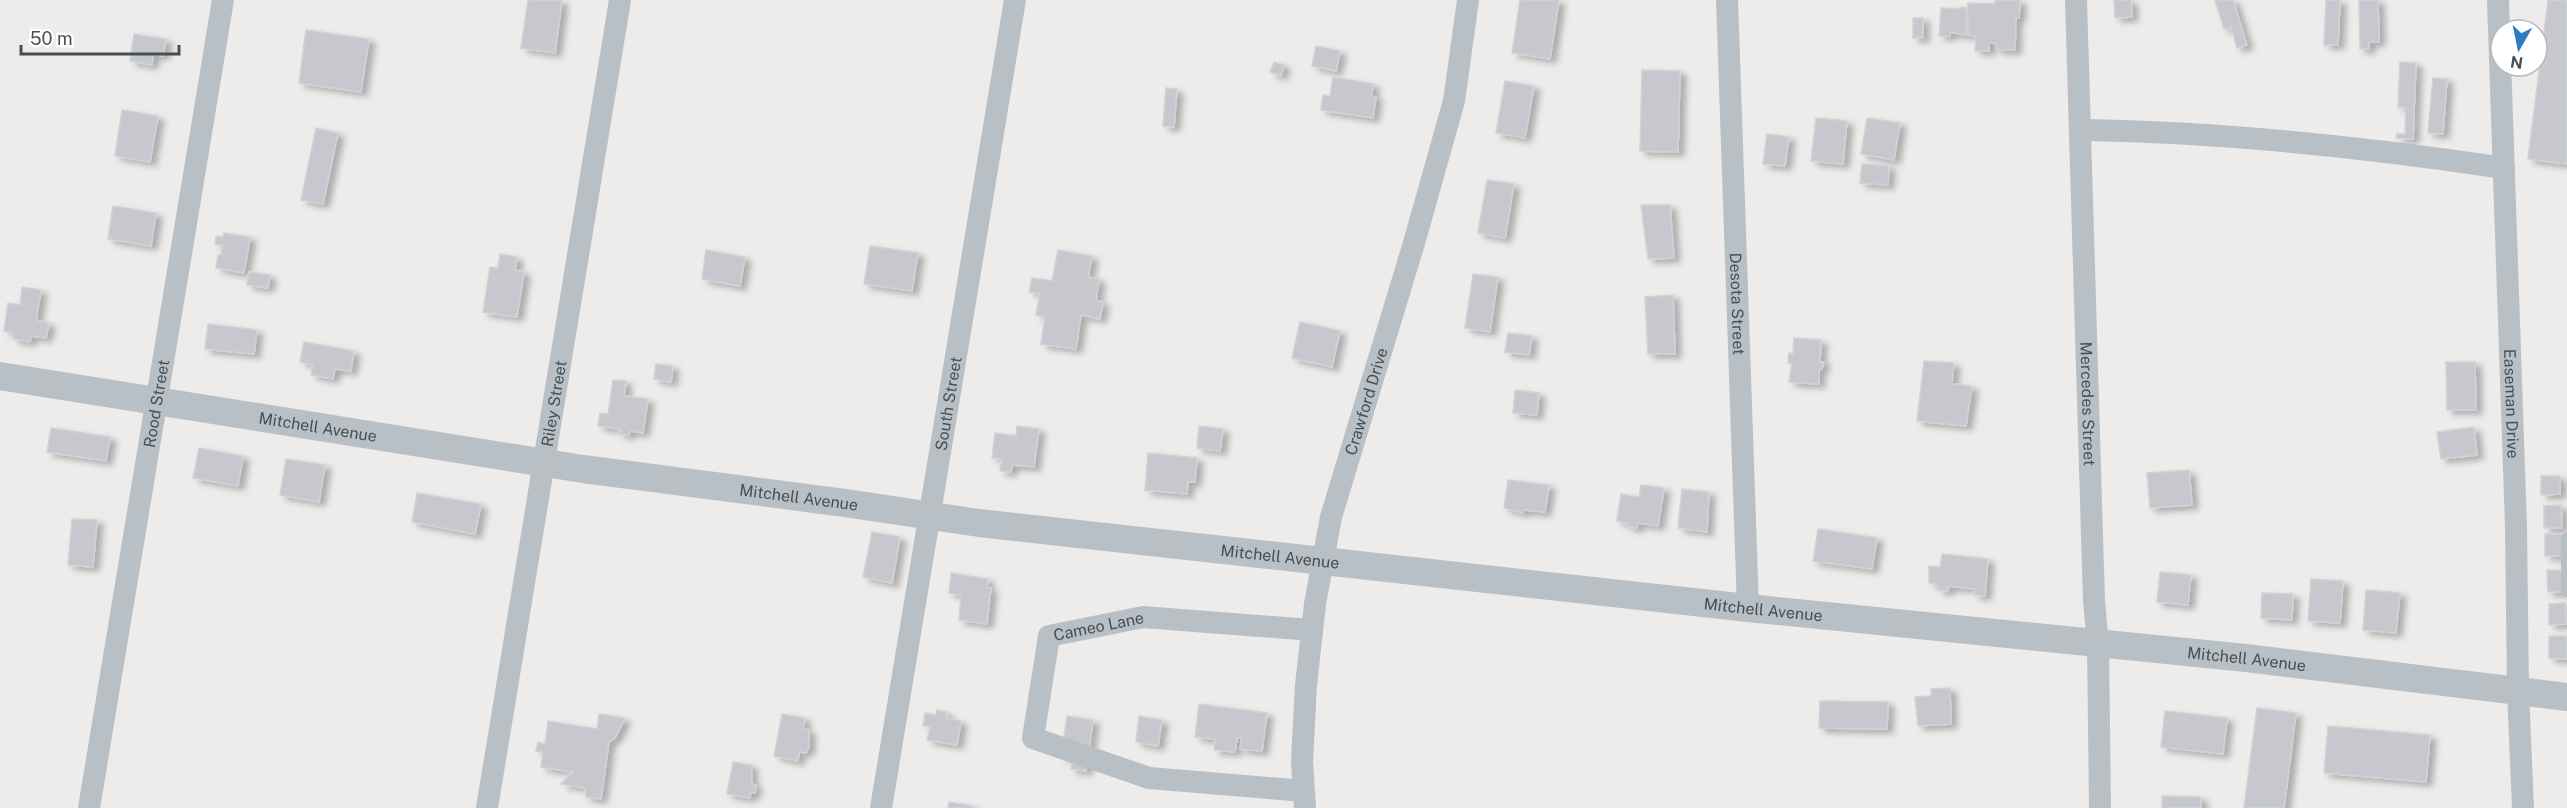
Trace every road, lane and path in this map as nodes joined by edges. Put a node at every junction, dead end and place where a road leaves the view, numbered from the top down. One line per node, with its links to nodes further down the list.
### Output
1 (223, 0): 11 (street, Rood Street)
2 (620, 0): 12 (street, Riley Street)
3 (1015, 0): 13 (street, South Street)
4 (1468, 0): 15 (street, Crawford Drive)
5 (1727, 0): 17 (street, Desota Street)
6 (2076, 0): 8 (street, Mercedes Street)
7 (2498, 0): 9 (street, Easeman Drive)
8 (2081, 130): 9 (street); 19 (street, Mercedes Street)
9 (2504, 168): 20 (street, Easeman Drive)
10 (0, 376): 11 (street, Mitchell Avenue)
11 (156, 402): 12 (street, Mitchell Avenue); 23 (street, Rood Street)
12 (543, 461): 13 (street, Mitchell Avenue); 24 (street, Riley Street)
13 (930, 517): 15 (street, Mitchell Avenue); 25 (street, South Street)
14 (2567, 538): 16 (lane)
15 (1322, 561): 17 (street, Mitchell Avenue); 18 (street, Crawford Drive)
16 (2567, 591)
17 (1748, 608): 19 (street, Mitchell Avenue)
18 (1312, 630): 22 (street, Crawford Drive); 22 (street, Cameo Lane)
19 (2098, 644): 20 (street, Mitchell Avenue); 26 (street, Mercedes Street)
20 (2518, 691): 21 (street, Mitchell Avenue); 27 (street, Easeman Drive)
21 (2567, 697)
22 (1304, 800)
23 (89, 808)
24 (487, 808)
25 (881, 808)
26 (2100, 808)
27 (2523, 808)

